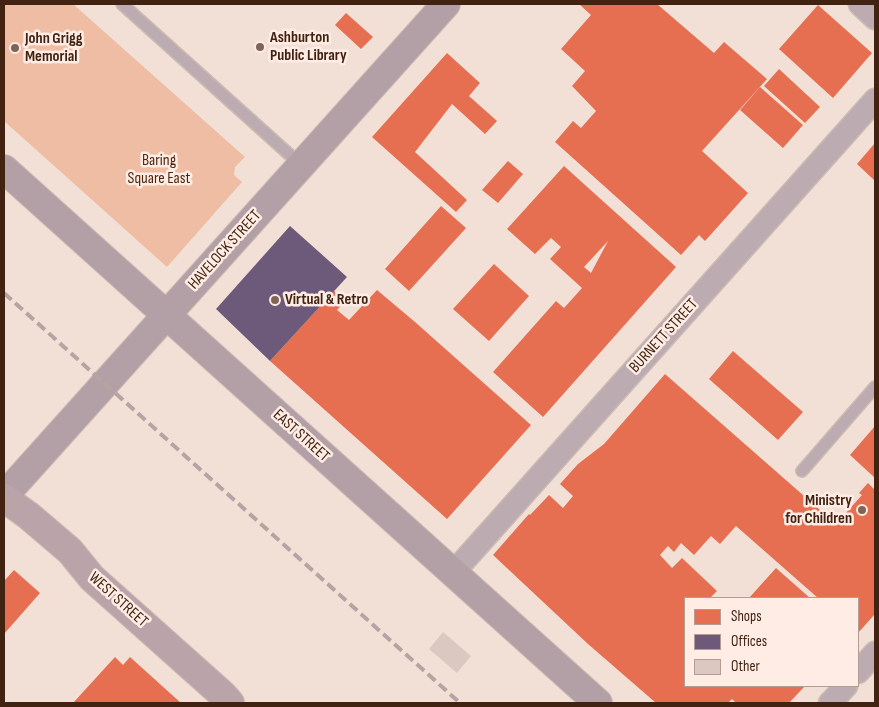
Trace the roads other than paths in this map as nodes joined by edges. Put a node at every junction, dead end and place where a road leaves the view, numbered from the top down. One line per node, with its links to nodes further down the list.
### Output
1 (122, 4): 6 (lane)
2 (446, 4): 6 (main road, HAVELOCK STREET)
3 (860, 4): 4 (street)
4 (875, 18)
5 (875, 100): 12 (street, BURNETT STREET)
6 (302, 165): 8 (main road, HAVELOCK STREET)
7 (4, 169): 8 (main road, EAST STREET)
8 (167, 316): 11 (main road, HAVELOCK STREET); 12 (main road, EAST STREET)
9 (875, 388): 10 (lane)
10 (802, 471)
11 (4, 497): 16 (highway, WEST STREET)
12 (452, 572): 17 (main road, EAST STREET)
13 (875, 653): 14 (street)
14 (859, 671)
15 (845, 687): 18 (street)
16 (230, 703)
17 (598, 703)
18 (830, 703)

